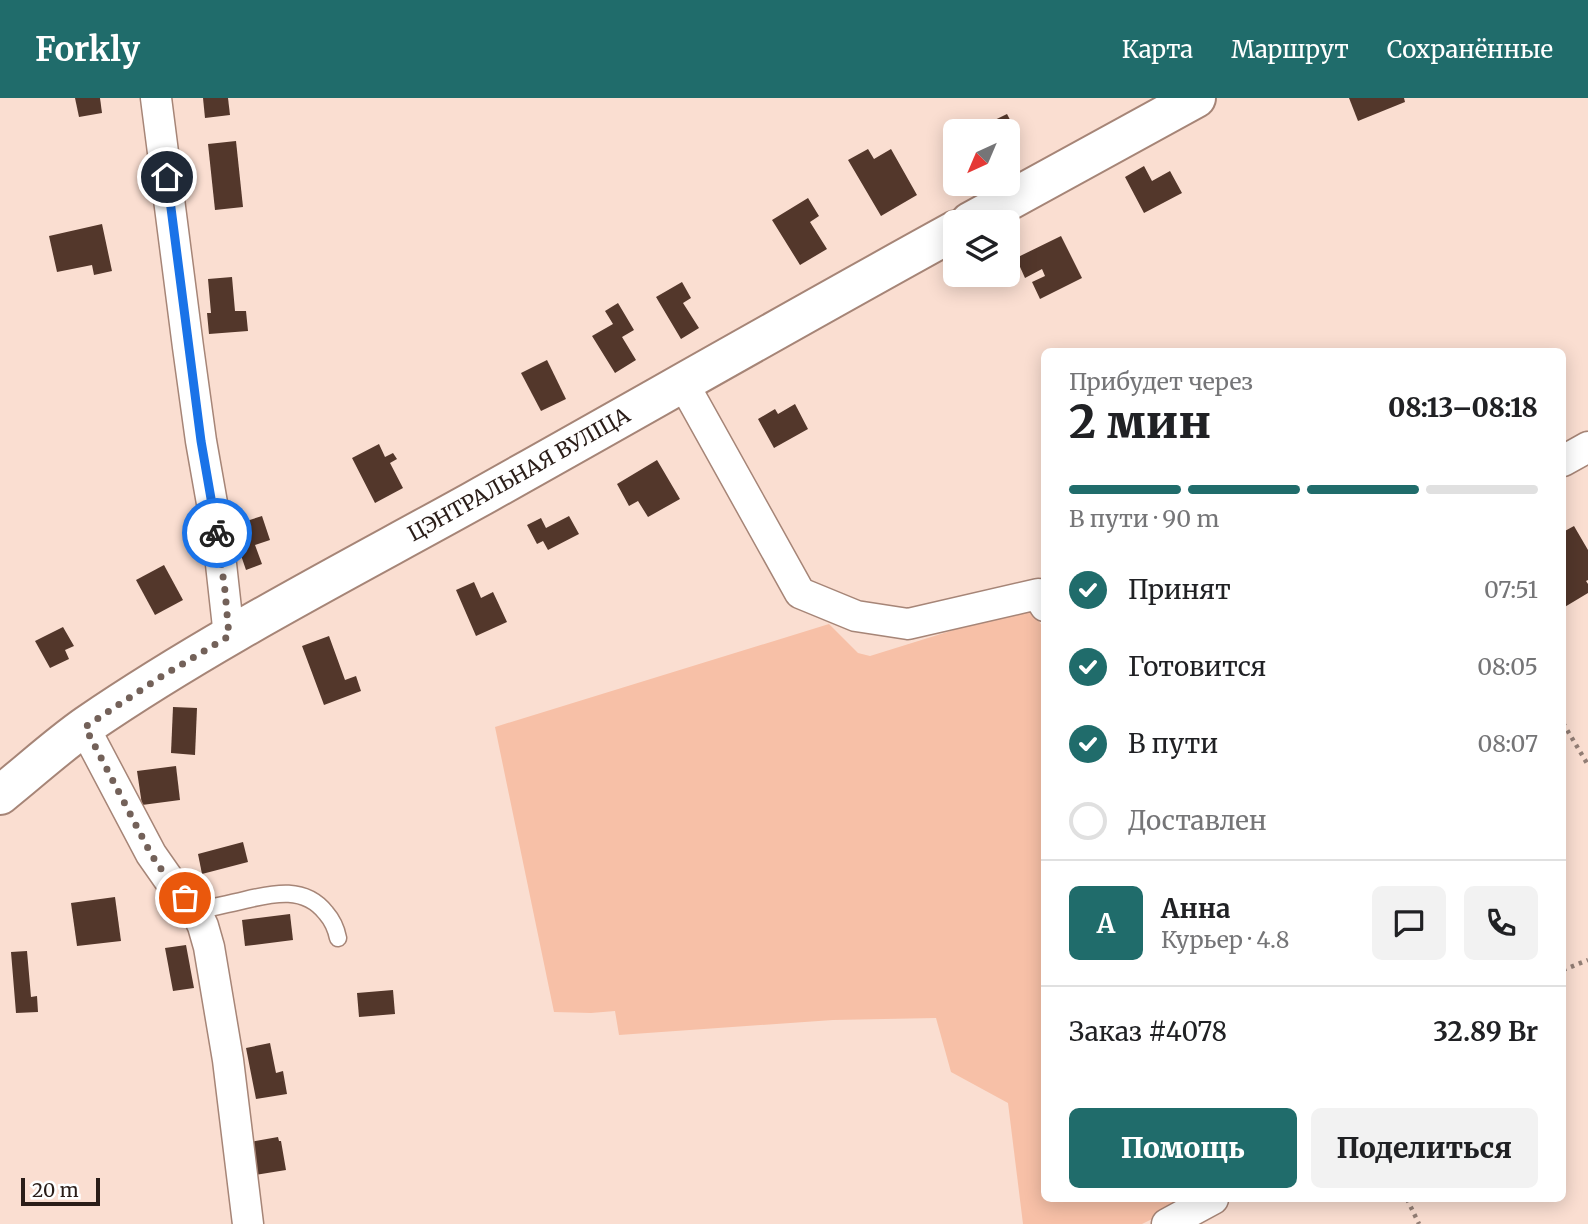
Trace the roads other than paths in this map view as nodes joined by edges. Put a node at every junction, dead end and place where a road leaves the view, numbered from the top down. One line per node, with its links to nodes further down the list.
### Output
1 (156, 98): 9 (street)
2 (1196, 98): 3 (street)
3 (992, 210)
4 (943, 237): 5 (street, ЦЭНТРАЛЬНАЯ ВУЛІЦА)
5 (683, 383): 8 (street); 9 (street, ЦЭНТРАЛЬНАЯ ВУЛІЦА)
6 (1588, 447): 7 (street)
7 (1566, 459)
8 (1041, 599)
9 (229, 636): 10 (street, ЦЭНТРАЛЬНАЯ ВУЛІЦА)
10 (85, 727): 11 (street, ЦЭНТРАЛЬНАЯ ВУЛІЦА); 12 (street)
11 (0, 795)
12 (196, 911): 13 (lane); 15 (street)
13 (338, 938)
14 (1207, 1202): 16 (street)
15 (248, 1224)
16 (1167, 1224)

